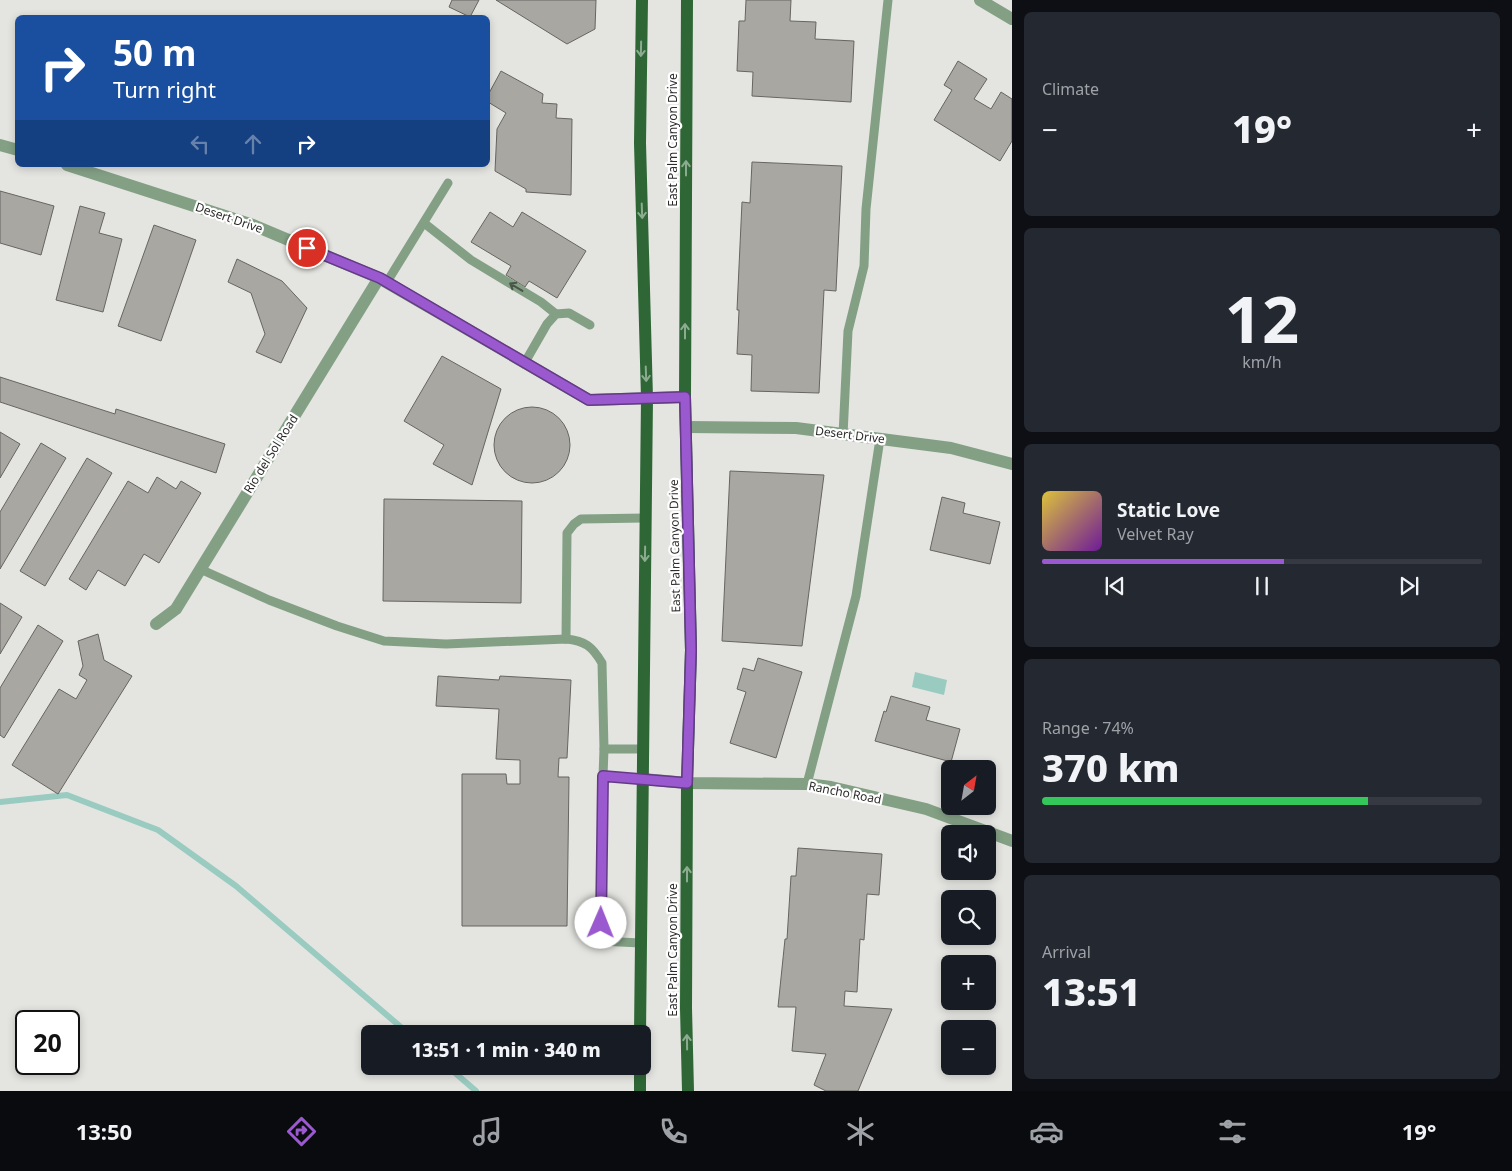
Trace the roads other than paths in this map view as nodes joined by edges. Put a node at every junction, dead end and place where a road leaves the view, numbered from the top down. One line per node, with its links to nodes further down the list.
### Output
1 (642, 0): 16 (main road, one-way to 16)
2 (687, 0): 15 (main road, East Palm Canyon Drive, one-way to 2)
3 (888, 0): 18 (lane)
4 (980, 0): 5 (street)
5 (1012, 19)
6 (0, 145): 7 (street)
7 (15, 149)
8 (73, 167): 11 (street, Desert Drive)
9 (448, 183): 10 (lane)
10 (424, 223): 11 (lane); 12 (lane, one-way to 10)
11 (383, 280): 14 (street, Desert Drive); 22 (street, Rio del Sol Road)
12 (556, 314): 13 (lane); 14 (lane)
13 (590, 325)
14 (524, 364): 16 (street, Desert Drive)
15 (685, 397): 16 (street, Desert Drive); 17 (main road, East Palm Canyon Drive)
16 (647, 398): 21 (main road)
17 (686, 427): 18 (street, Desert Drive); 29 (main road, East Palm Canyon Drive)
18 (843, 434): 19 (street, Desert Drive)
19 (880, 439): 20 (street, Desert Drive); 30 (lane)
20 (1012, 464)
21 (645, 518): 24 (lane); 26 (main road, one-way to 26)
22 (200, 569): 23 (street, Rio del Sol Road); 24 (lane)
23 (156, 624)
24 (566, 639): 25 (lane)
25 (604, 749): 26 (lane); 27 (lane)
26 (643, 750): 28 (main road)
27 (603, 776): 28 (lane); 32 (lane)
28 (643, 779): 29 (street, Rancho Road); 32 (main road)
29 (687, 783): 30 (street, Rancho Road); 36 (main road, East Palm Canyon Drive, one-way to 29)
30 (808, 784): 31 (street, Rancho Road)
31 (1012, 841)
32 (640, 943): 33 (main road)
33 (640, 1025)
34 (640, 1075): 35 (main road)
35 (640, 1091)
36 (688, 1091)

